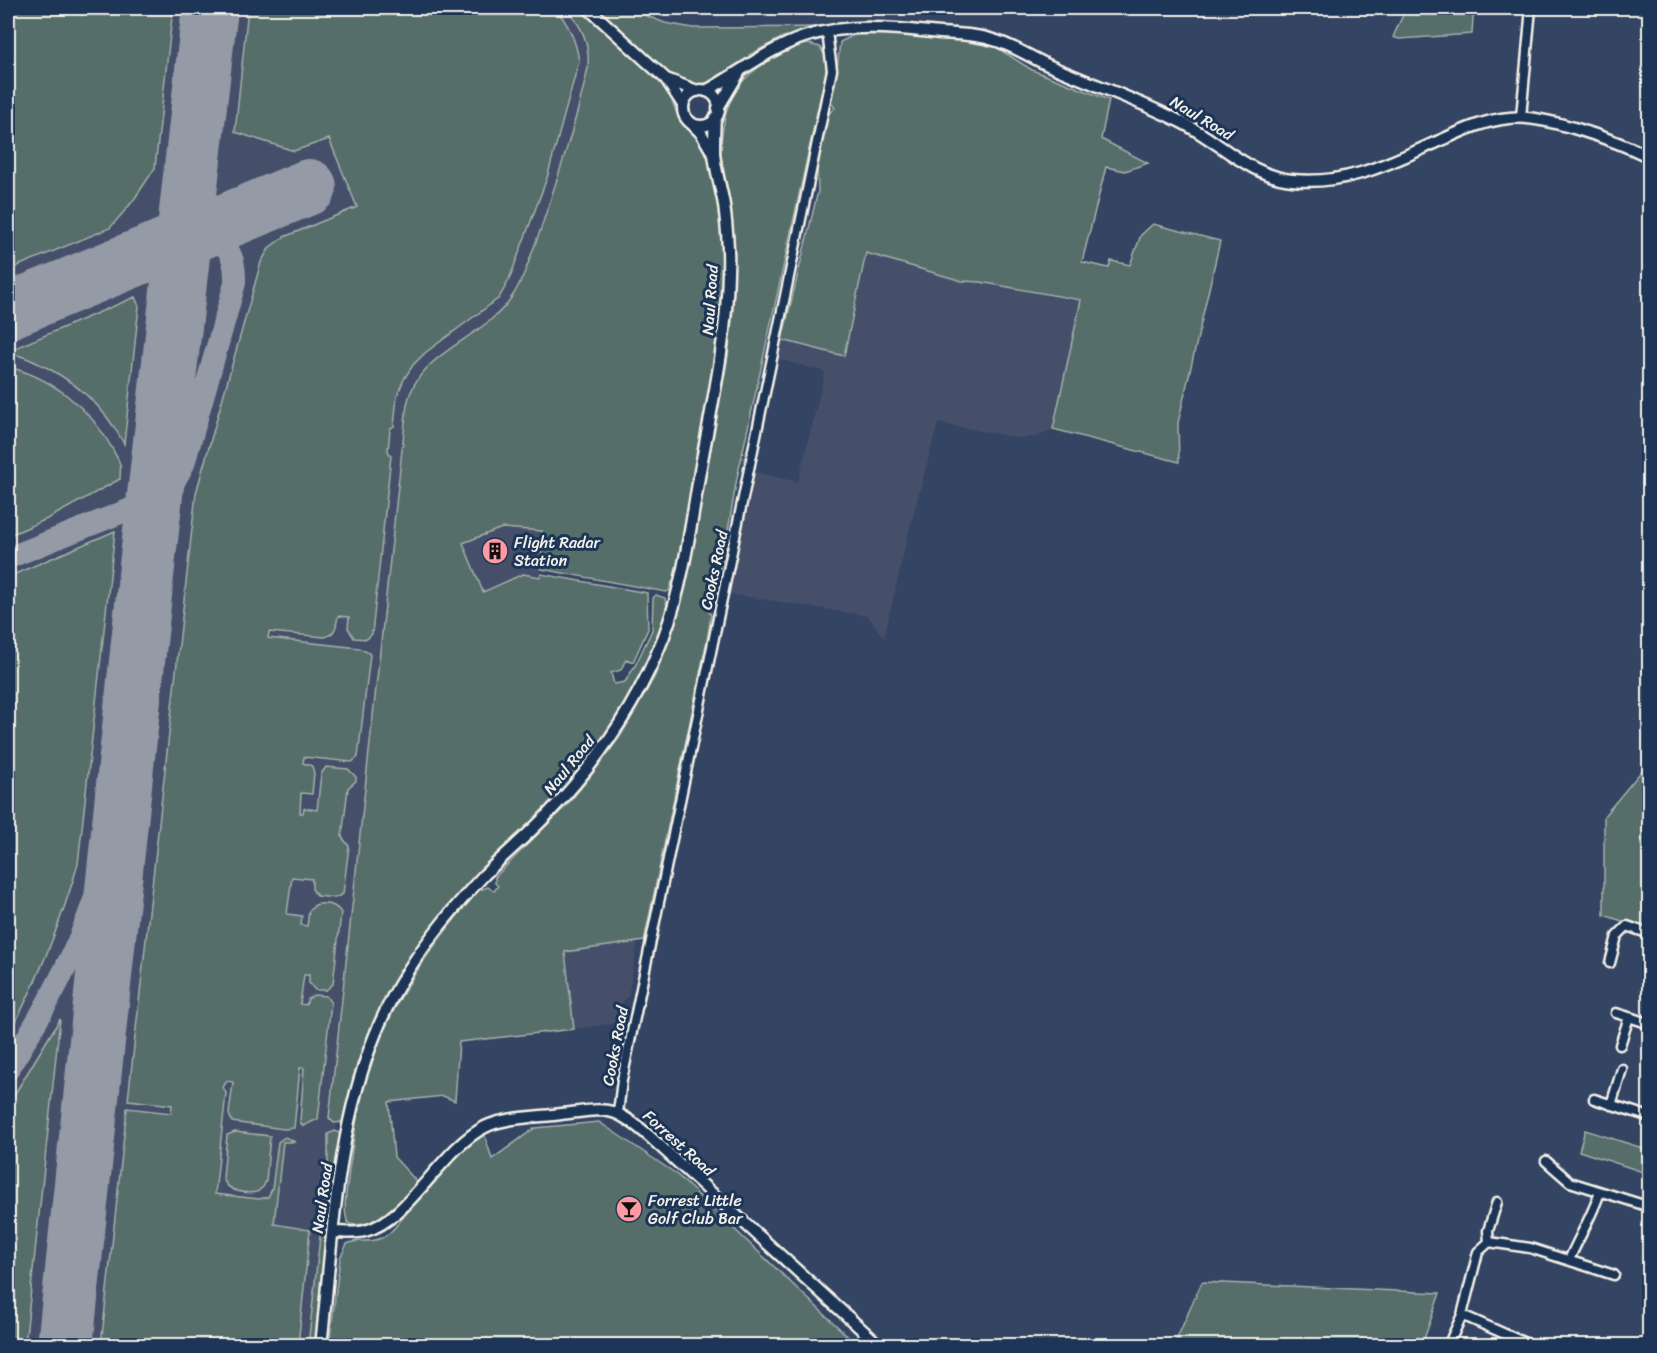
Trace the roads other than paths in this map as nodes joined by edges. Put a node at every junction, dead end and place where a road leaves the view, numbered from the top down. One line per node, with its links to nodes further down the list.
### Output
1 (588, 8): 5 (street)
2 (1531, 8): 9 (street)
3 (827, 32): 4 (street, Naul Road); 9 (street, Naul Road); 22 (street, Cooks Road)
4 (739, 73): 6 (street, Naul Road); 8 (street, Naul Road)
5 (666, 79): 6 (street); 7 (street)
6 (702, 91): 7 (street); 8 (street)
7 (683, 105): 10 (street)
8 (717, 113): 10 (street); 11 (street, Naul Road)
9 (1521, 117): 12 (street, Naul Road)
10 (689, 121): 11 (street, Naul Road)
11 (714, 155): 28 (street, Naul Road)
12 (1650, 157)
13 (1650, 934): 14 (street)
14 (1610, 963)
15 (1616, 1013): 16 (street)
16 (1629, 1017): 17 (street); 18 (street)
17 (1650, 1024)
18 (1620, 1045)
19 (1622, 1069): 21 (street)
20 (1594, 1099): 21 (street)
21 (1611, 1105): 23 (street)
22 (618, 1113): 28 (street, Forrest Road); 34 (street, Forrest Road)
23 (1650, 1117)
24 (1546, 1161): 25 (street)
25 (1600, 1192): 27 (street); 30 (street)
26 (1497, 1202): 29 (street)
27 (1650, 1206)
28 (333, 1232): 33 (street, Naul Road)
29 (1489, 1242): 30 (street); 32 (street)
30 (1569, 1260): 31 (street)
31 (1614, 1275)
32 (1462, 1315): 35 (street); 36 (street)
33 (321, 1346)
34 (880, 1346)
35 (1448, 1346)
36 (1533, 1346)

